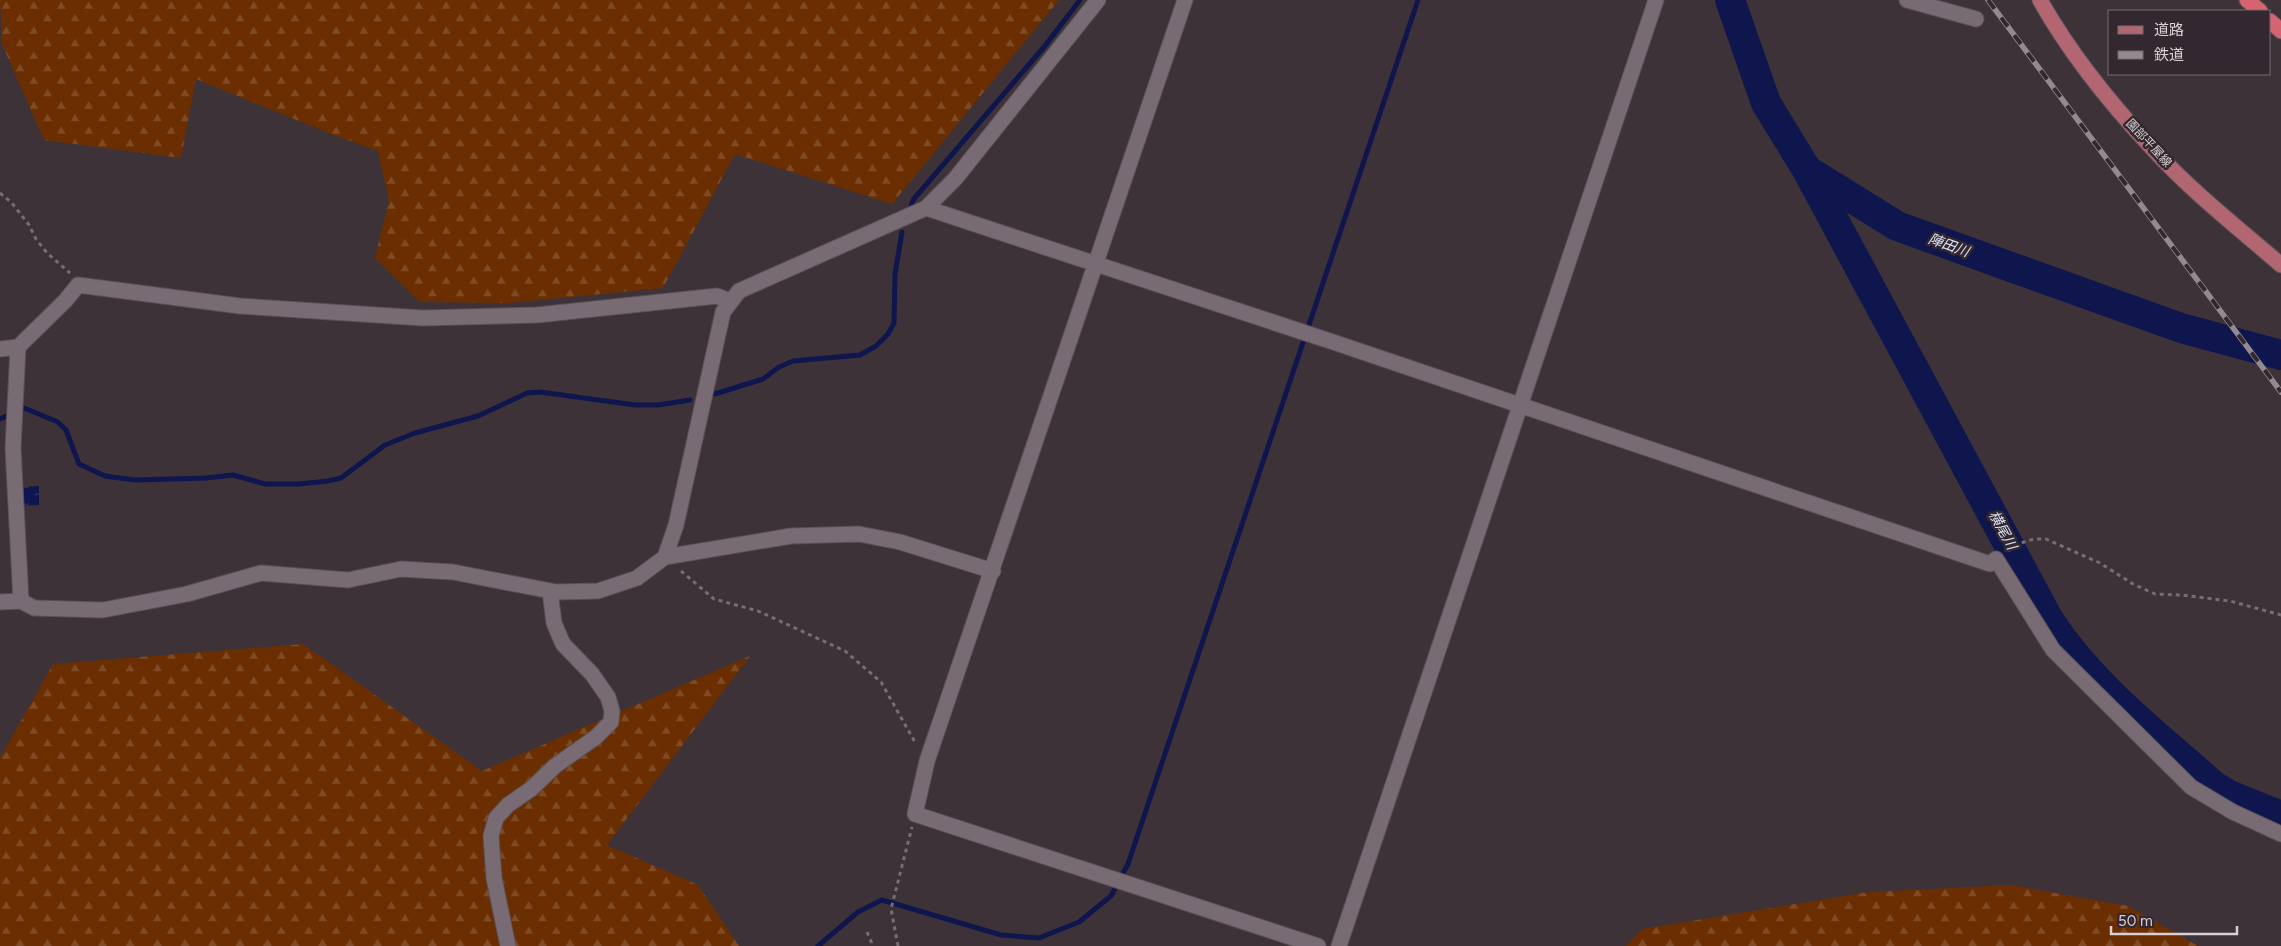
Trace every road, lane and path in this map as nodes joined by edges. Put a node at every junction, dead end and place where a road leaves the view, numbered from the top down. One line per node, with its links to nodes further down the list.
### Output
1 (1098, 0): 12 (street)
2 (1185, 0): 13 (street)
3 (1656, 0): 19 (street)
4 (1907, 0): 8 (street)
5 (2040, 0): 14 (main road, 園部平屋線)
6 (2247, 0): 7 (highway)
7 (2259, 10)
8 (1976, 20)
9 (2271, 22): 10 (highway)
10 (2281, 31)
11 (0, 193): 15 (path)
12 (926, 208): 13 (street); 16 (street)
13 (1096, 265): 19 (street); 22 (street)
14 (2281, 265)
15 (78, 284): 16 (street); 17 (street)
16 (730, 301): 21 (street)
17 (18, 347): 18 (street); 24 (street)
18 (0, 349)
19 (1518, 405): 29 (street); 35 (street)
20 (2002, 555): 26 (path)
21 (665, 557): 22 (street); 23 (street); 27 (path)
22 (993, 571): 27 (street)
23 (550, 591): 24 (street); 31 (street)
24 (21, 601): 25 (street)
25 (0, 602)
26 (2281, 615)
27 (926, 762): 28 (street)
28 (915, 814): 33 (path); 34 (street)
29 (2281, 834)
30 (867, 932): 32 (path)
31 (508, 946)
32 (873, 946)
33 (898, 946)
34 (1318, 946)
35 (1339, 946)

